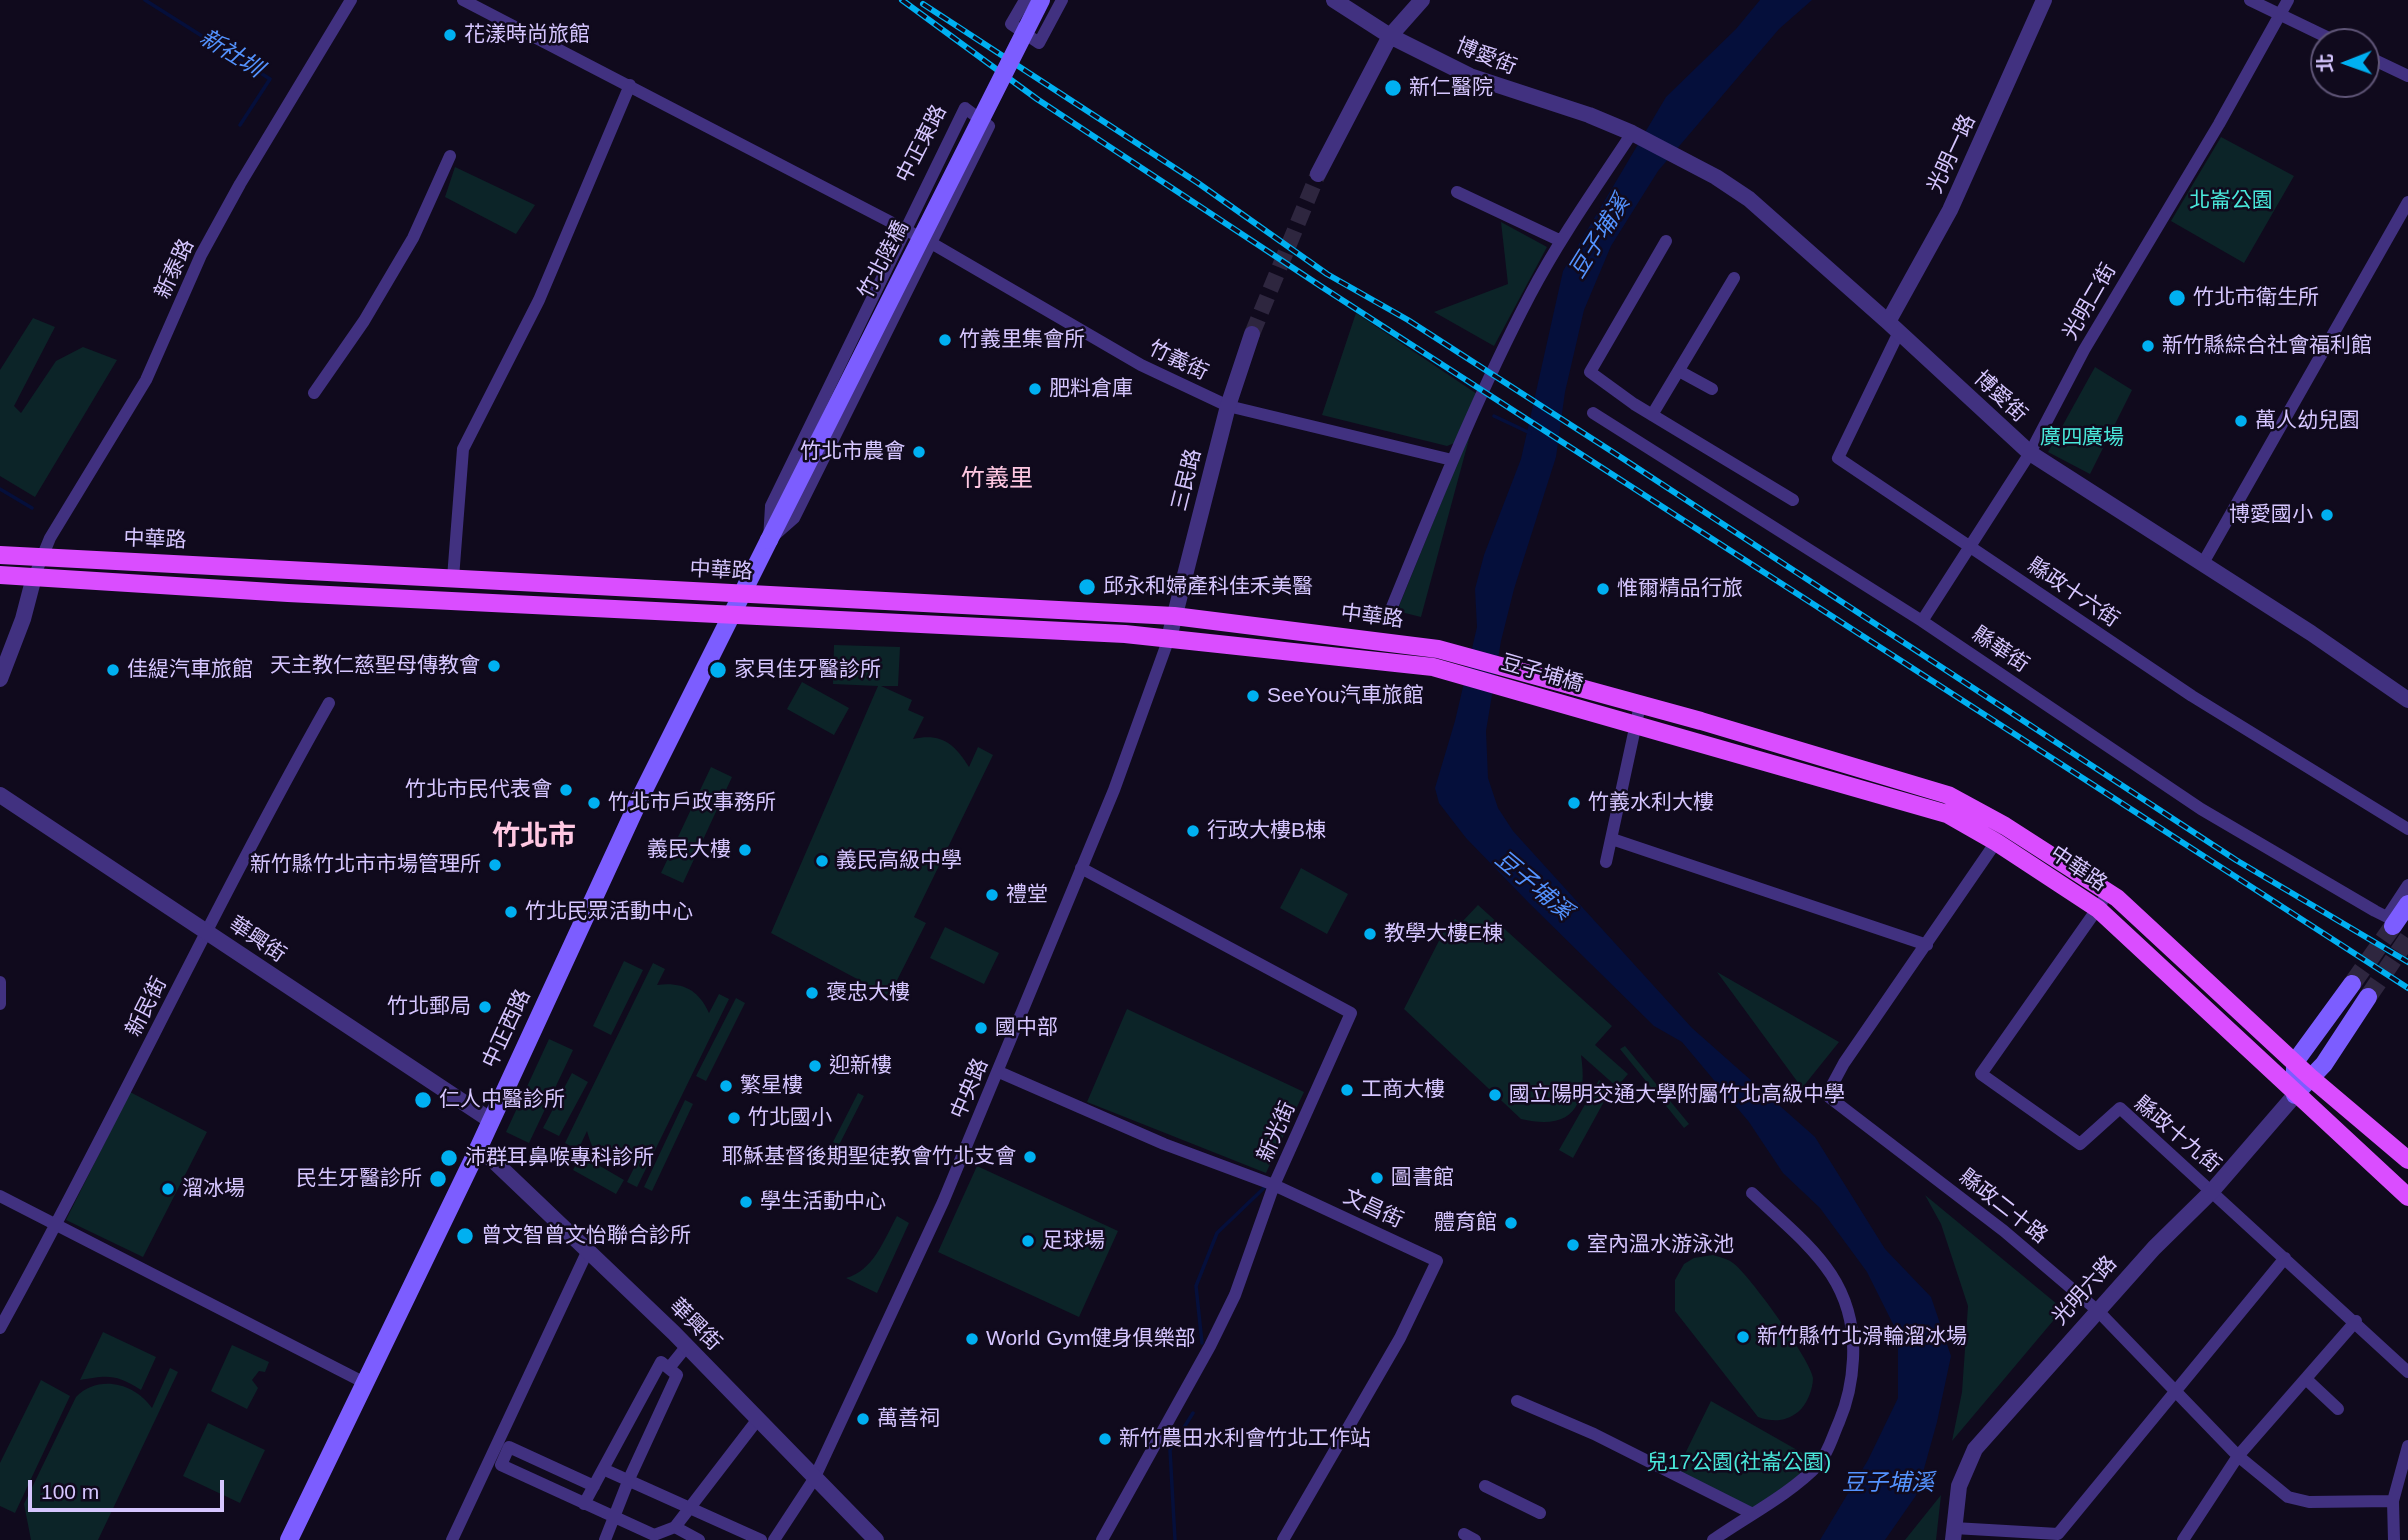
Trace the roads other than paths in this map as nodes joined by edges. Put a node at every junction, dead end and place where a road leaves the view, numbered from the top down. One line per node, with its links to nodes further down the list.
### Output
1 (351, 0): 41 (street, 新泰路)
2 (463, 0): 16 (street)
3 (1025, 0): 5 (street)
4 (1041, 0): 38 (main road, 竹北陸橋, bridge)
5 (1062, 0)
6 (1334, 0): 13 (street, 博愛街)
7 (1422, 0): 13 (street)
8 (2044, 0): 27 (street, 光明一路)
9 (2250, 0): 11 (street)
10 (2288, 0): 11 (street, 光明二街)
11 (2279, 14): 12 (street); 35 (street, 光明二街)
12 (2310, 29)
13 (1390, 36): 17 (street, 博愛街); 19 (street)
14 (2380, 63): 15 (street)
15 (2408, 76)
16 (629, 85): 22 (street); 45 (street)
17 (1632, 133): 23 (street); 27 (street, 博愛街)
18 (450, 156): 31 (street)
19 (1318, 174)
20 (1457, 192): 23 (street)
21 (2408, 202): 42 (street)
22 (909, 232): 25 (street, 竹義街); 25 (street, 中正東路); 38 (street, 中正東路)
23 (1560, 241): 36 (street)
24 (1666, 241): 34 (street)
25 (933, 244): 32 (street, 竹義街); 38 (street, 中正東路)
26 (1734, 278): 29 (street)
27 (1894, 327): 35 (street, 博愛街); 39 (street, 縣政十六街)
28 (1252, 334): 32 (street, 三民路)
29 (1679, 371): 30 (street); 34 (street)
30 (1712, 389)
31 (314, 393)
32 (1228, 406): 36 (street, 竹義街); 49 (street, 三民路)
33 (1593, 413): 50 (street, 縣華街)
34 (1652, 415): 37 (street)
35 (2030, 453): 39 (street, 光明二街); 42 (street, 博愛街)
36 (1452, 460): 47 (street)
37 (1793, 500)
38 (769, 540): 46 (main road, 中正東路)
39 (1971, 549): 50 (street, 光明二街); 60 (street, 縣政十六街)
40 (0, 555): 41 (main road, 中華路)
41 (41, 558): 44 (street, 新泰路); 45 (main road, 中華路)
42 (2203, 563): 55 (street, 博愛街)
43 (0, 575): 44 (main road, 中華路)
44 (34, 577): 48 (main road, 中華路); 54 (street)
45 (453, 578): 46 (main road, 中華路)
46 (740, 595): 48 (main road, 中正西路); 49 (main road, 中華路)
47 (1392, 607)
48 (730, 612): 51 (main road, 中華路); 80 (main road, 中正西路)
49 (1174, 616): 51 (street, 三民路); 52 (main road, 中華路)
50 (1922, 621): 69 (street, 縣華街)
51 (1169, 638): 53 (main road, 中華路); 64 (street, 中央路)
52 (1438, 649): 57 (main road, 豆子埔橋)
53 (1433, 667): 58 (main road, 豆子埔橋)
54 (0, 679)
55 (2408, 700)
56 (329, 703): 70 (street, 新民街)
57 (1640, 705): 58 (street); 66 (main road, 中華路)
58 (1637, 724): 61 (street); 62 (main road, 中華路)
59 (0, 795): 70 (street, 華興街)
60 (2408, 828)
61 (1612, 839): 63 (street); 71 (street)
62 (1996, 842): 68 (main road, 中華路); 71 (street, 縣政二十路)
63 (1606, 862)
64 (1081, 868): 77 (street, 中央路); 83 (street, 新光街)
65 (2408, 885): 69 (street)
66 (2108, 892): 68 (street, 縣政十九街); 76 (main road, 中華路)
67 (2408, 904): 69 (main road)
68 (2098, 909): 79 (main road, 中華路); 84 (street, 縣政十九街)
69 (2390, 921)
70 (207, 932): 80 (street, 華興街); 88 (street, 新民街)
71 (1927, 945): 91 (street, 縣政二十路)
72 (0, 982): 75 (street)
73 (2352, 984): 76 (main road)
74 (2368, 997): 78 (main road, 光明六路)
75 (0, 1004)
76 (2295, 1062): 78 (main road, 中華路); 79 (main road)
77 (999, 1072): 83 (street, 文昌街); 107 (street, 中央路)
78 (2310, 1077): 79 (main road, 光明六路); 82 (main road, 中華路)
79 (2295, 1095): 84 (street, 光明六路); 87 (main road, 中華路)
80 (491, 1120): 81 (main road, 中正西路)
81 (479, 1147): 89 (street, 華興街); 98 (main road, 中正西路)
82 (2408, 1160)
83 (1274, 1185): 125 (street, 新光街); 126 (street, 文昌街)
84 (2212, 1191): 90 (street, 縣政十九街); 91 (street, 光明六路)
85 (1752, 1193): 114 (street)
86 (0, 1196): 88 (street)
87 (2408, 1197)
88 (57, 1224): 93 (street, 新民街); 98 (street)
89 (588, 1250): 94 (street, 華興街); 119 (street)
90 (2285, 1258): 92 (street, 縣政十九街); 99 (street)
91 (2098, 1311): 99 (street, 縣政二十路); 117 (street, 光明六路)
92 (2356, 1321): 96 (street, 縣政十九街); 97 (street)
93 (0, 1328)
94 (686, 1347): 95 (street); 102 (street, 華興街)
95 (668, 1368): 105 (street); 106 (street)
96 (2408, 1372)
97 (2306, 1379): 101 (street); 104 (street)
98 (363, 1382): 118 (main road, 中正西路)
99 (2176, 1389): 104 (street, 縣政二十路); 117 (street)
100 (1517, 1401): 114 (street)
101 (2338, 1409)
102 (758, 1419): 107 (street, 華興街); 112 (street)
103 (2408, 1446): 110 (street)
104 (2238, 1456): 110 (street, 縣政二十路); 128 (street)
105 (603, 1469): 106 (street); 108 (street)
106 (629, 1479): 112 (street); 115 (street)
107 (814, 1479): 123 (street, 中央路); 124 (street, 華興街)
108 (594, 1486): 111 (street); 111 (street)
109 (1485, 1486): 113 (street)
110 (2393, 1501): 129 (street)
111 (584, 1504): 115 (street)
112 (689, 1510): 116 (street); 122 (street)
113 (1540, 1513)
114 (1751, 1513): 127 (street)
115 (613, 1517): 116 (street); 120 (street)
116 (675, 1527): 121 (street)
117 (1954, 1534)
118 (289, 1540)
119 (452, 1540)
120 (605, 1540)
121 (699, 1540)
122 (761, 1540)
123 (774, 1540)
124 (876, 1540)
125 (1102, 1540)
126 (1283, 1540)
127 (1713, 1540)
128 (2183, 1540)
129 (2394, 1540)

